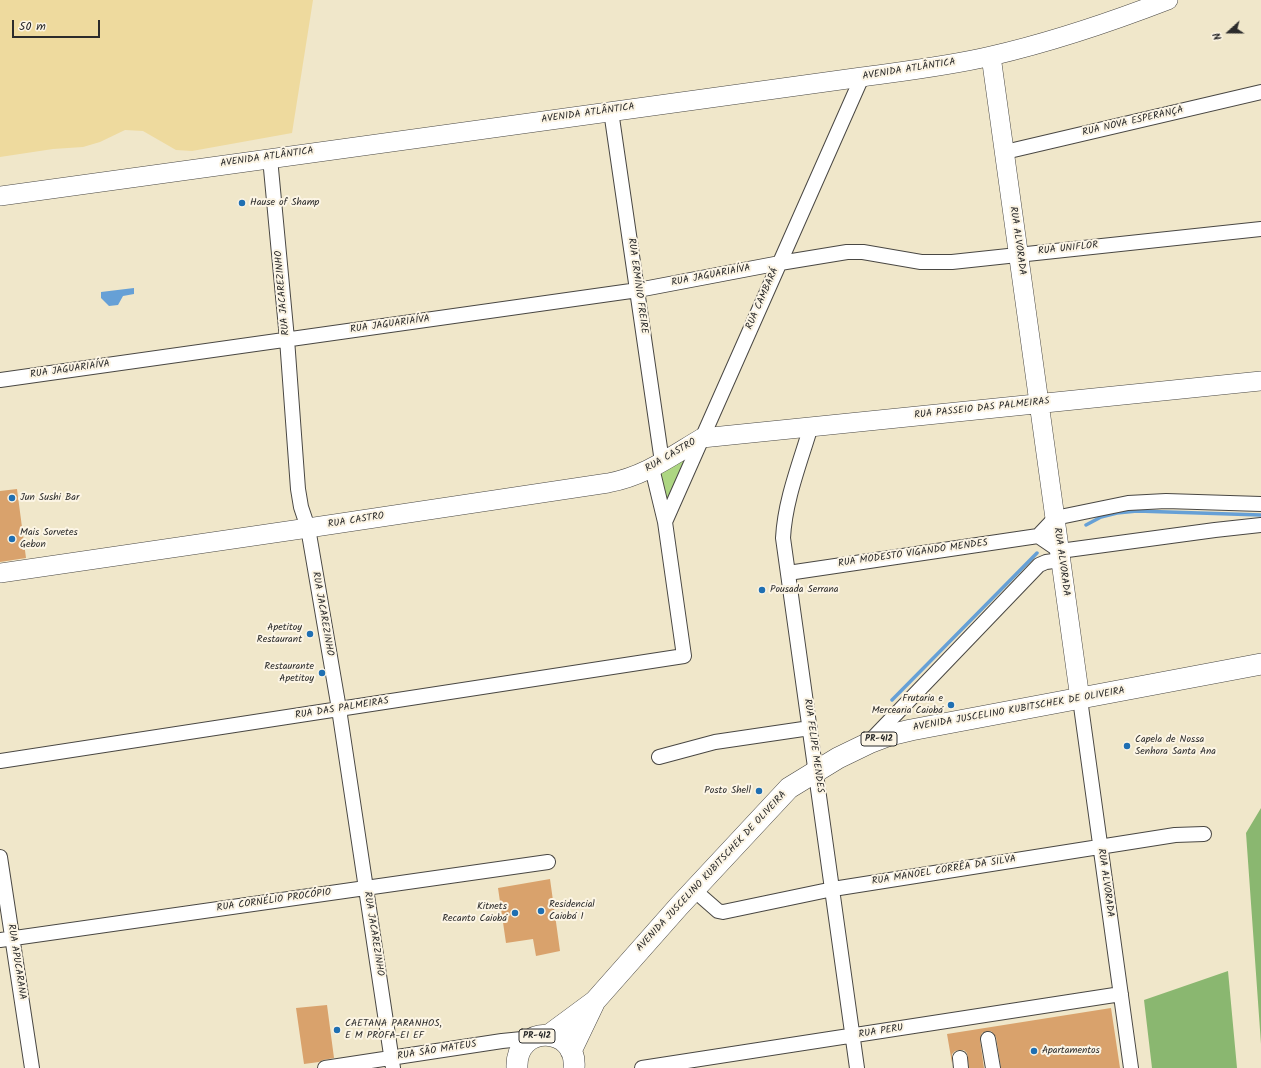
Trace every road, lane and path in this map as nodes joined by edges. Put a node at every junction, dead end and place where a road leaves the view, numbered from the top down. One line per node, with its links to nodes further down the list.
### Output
1 (1168, 0): 2 (street, AVENIDA ATLÂNTICA)
2 (992, 56): 3 (street, AVENIDA ATLÂNTICA); 6 (street, RUA ALVORADA)
3 (862, 77): 5 (street, AVENIDA ATLÂNTICA); 11 (street, RUA CAMBARÁ)
4 (1261, 92): 6 (street, RUA NOVA ESPERANÇA)
5 (611, 111): 7 (street, AVENIDA ATLÂNTICA); 12 (street, RUA ERMÍNIO FREIRE)
6 (1005, 152): 10 (street, RUA ALVORADA)
7 (270, 158): 8 (street, AVENIDA ATLÂNTICA); 13 (street, RUA JACAREZINHO)
8 (0, 196)
9 (1261, 229): 10 (street, RUA UNIFLOR)
10 (1019, 254): 11 (street, RUA UNIFLOR); 16 (street, RUA ALVORADA)
11 (780, 263): 12 (street, RUA JAGUARIAÍVA); 18 (street, RUA CAMBARÁ)
12 (638, 290): 13 (street, RUA JAGUARIAÍVA); 19 (street, RUA ERMÍNIO FREIRE)
13 (287, 339): 14 (street, RUA JAGUARIAÍVA); 24 (street, RUA JACAREZINHO)
14 (0, 380)
15 (1261, 381): 16 (street, RUA PASSEIO DAS PALMEIRAS)
16 (1039, 403): 17 (street, RUA PASSEIO DAS PALMEIRAS); 21 (street, RUA ALVORADA)
17 (811, 426): 18 (street, RUA PASSEIO DAS PALMEIRAS); 28 (street, RUA FELIPE MENDES)
18 (702, 438): 19 (street, RUA CASTRO); 22 (street, RUA CAMBARÁ)
19 (657, 465): 22 (street, RUA ERMÍNIO FREIRE); 24 (street, RUA CASTRO)
20 (1261, 504): 21 (street)
21 (1055, 518): 25 (street); 26 (street, RUA ALVORADA)
22 (665, 522): 29 (street, RUA ERMÍNIO FREIRE)
23 (1261, 525): 26 (street)
24 (308, 528): 27 (street, RUA CASTRO); 32 (street, RUA JACAREZINHO)
25 (1038, 536): 26 (street); 28 (street, RUA MODESTO VIGANDO MENDES)
26 (1060, 556): 31 (street, RUA ALVORADA); 34 (street)
27 (0, 573)
28 (788, 573): 33 (street, RUA FELIPE MENDES)
29 (684, 656): 32 (street, RUA DAS PALMEIRAS)
30 (1261, 664): 31 (main road, AVENIDA JUSCELINO KUBITSCHEK DE OLIVEIRA / PR-412)
31 (1080, 699): 34 (main road, AVENIDA JUSCELINO KUBITSCHEK DE OLIVEIRA / PR-412); 39 (street, RUA ALVORADA)
32 (339, 709): 36 (street, RUA DAS PALMEIRAS); 42 (street, RUA JACAREZINHO)
33 (810, 728): 35 (street); 37 (street, RUA FELIPE MENDES)
34 (869, 743): 37 (main road, AVENIDA JUSCELINO KUBITSCHEK DE OLIVEIRA / PR-412)
35 (659, 757)
36 (0, 761)
37 (816, 772): 43 (street, RUA FELIPE MENDES); 44 (main road, AVENIDA JUSCELINO KUBITSCHEK DE OLIVEIRA / PR-412)
38 (1204, 834): 39 (street, RUA MANOEL CORRÊA DA SILVA)
39 (1100, 847): 43 (street, RUA MANOEL CORRÊA DA SILVA); 46 (street, RUA ALVORADA)
40 (0, 856): 45 (street, RUA APUCARANA)
41 (548, 862): 42 (street, RUA CORNÉLIO PROCÓPIO)
42 (366, 888): 45 (street, RUA CORNÉLIO PROCÓPIO); 52 (street, RUA JACAREZINHO)
43 (833, 889): 44 (street, RUA MANOEL CORRÊA DA SILVA); 48 (street, RUA FELIPE MENDES)
44 (694, 890): 47 (main road, AVENIDA JUSCELINO KUBITSCHEK DE OLIVEIRA / PR-412)
45 (6, 940): 55 (street, RUA APUCARANA)
46 (1121, 994): 48 (street, RUA PERU); 60 (street, RUA ALVORADA)
47 (596, 1001): 49 (main road, AVENIDA JUSCELINO KUBITSCHEK DE OLIVEIRA / PR-412); 54 (main road, AVENIDA JUSCELINO KUBITSCHEK DE OLIVEIRA / PR-412)
48 (852, 1036): 57 (street, RUA PERU); 58 (street, RUA FELIPE MENDES)
49 (541, 1037): 51 (street, RUA SÃO MATEUS); 53 (main road, PR-412); 54 (main road, PR-412)
50 (988, 1039): 59 (street)
51 (502, 1041): 52 (street, RUA SÃO MATEUS); 53 (street)
52 (392, 1063): 56 (street, RUA SÃO MATEUS)
53 (517, 1064)
54 (575, 1064)
55 (32, 1068)
56 (324, 1068)
57 (642, 1068)
58 (857, 1068)
59 (993, 1068)
60 (1131, 1068)

